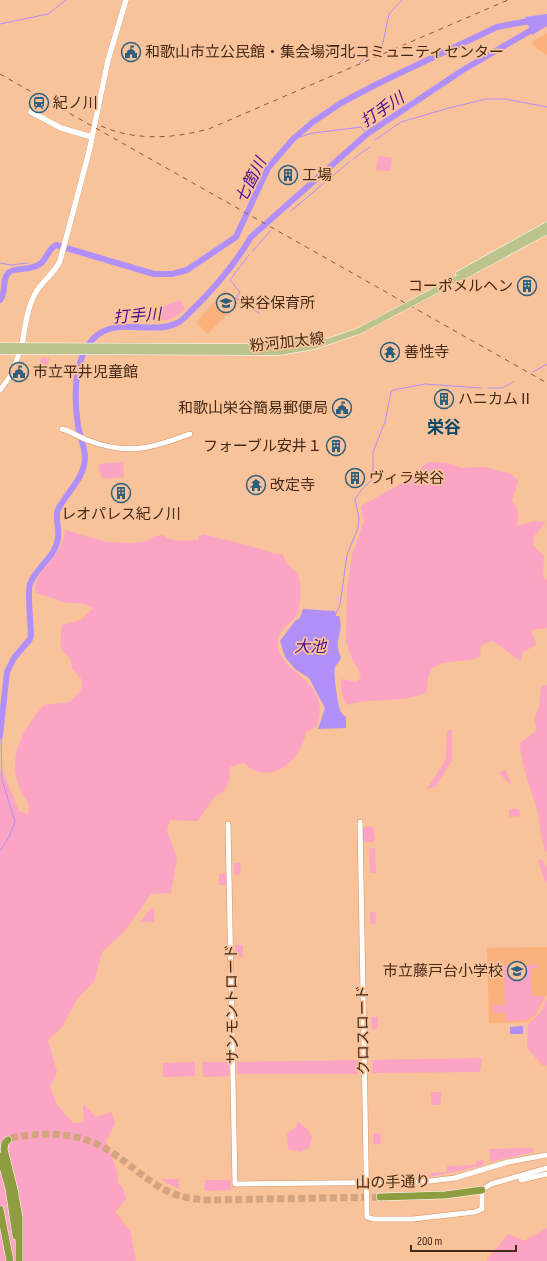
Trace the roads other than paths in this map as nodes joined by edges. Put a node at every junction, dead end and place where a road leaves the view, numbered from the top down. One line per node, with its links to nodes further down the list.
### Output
1 (126, 0): 3 (main road)
2 (31, 112): 3 (main road)
3 (92, 137): 8 (main road)
4 (547, 226): 6 (main road, 粉河加太線)
5 (547, 231): 6 (main road, 粉河加太線)
6 (460, 275): 8 (main road, 粉河加太線, bridge)
7 (0, 346): 8 (main road, 粉河加太線)
8 (21, 348): 9 (main road, 粉河加太線); 10 (street)
9 (0, 351)
10 (0, 390)
11 (62, 429): 12 (street)
12 (190, 434)
13 (360, 822): 23 (street, クロスロード)
14 (228, 824): 24 (street, サンモントロード)
15 (0, 1136): 16 (highway)
16 (8, 1139): 17 (highway); 29 (highway)
17 (0, 1141)
18 (547, 1155): 23 (street, 山の手通り)
19 (0, 1156): 29 (highway)
20 (547, 1168): 25 (street)
21 (547, 1174): 22 (street)
22 (521, 1180)
23 (366, 1183): 24 (street, 山の手通り); 25 (street, クロスロード)
24 (235, 1184)
25 (482, 1190): 26 (highway)
26 (380, 1197)
27 (0, 1209): 28 (highway)
28 (10, 1261)
29 (19, 1261)

